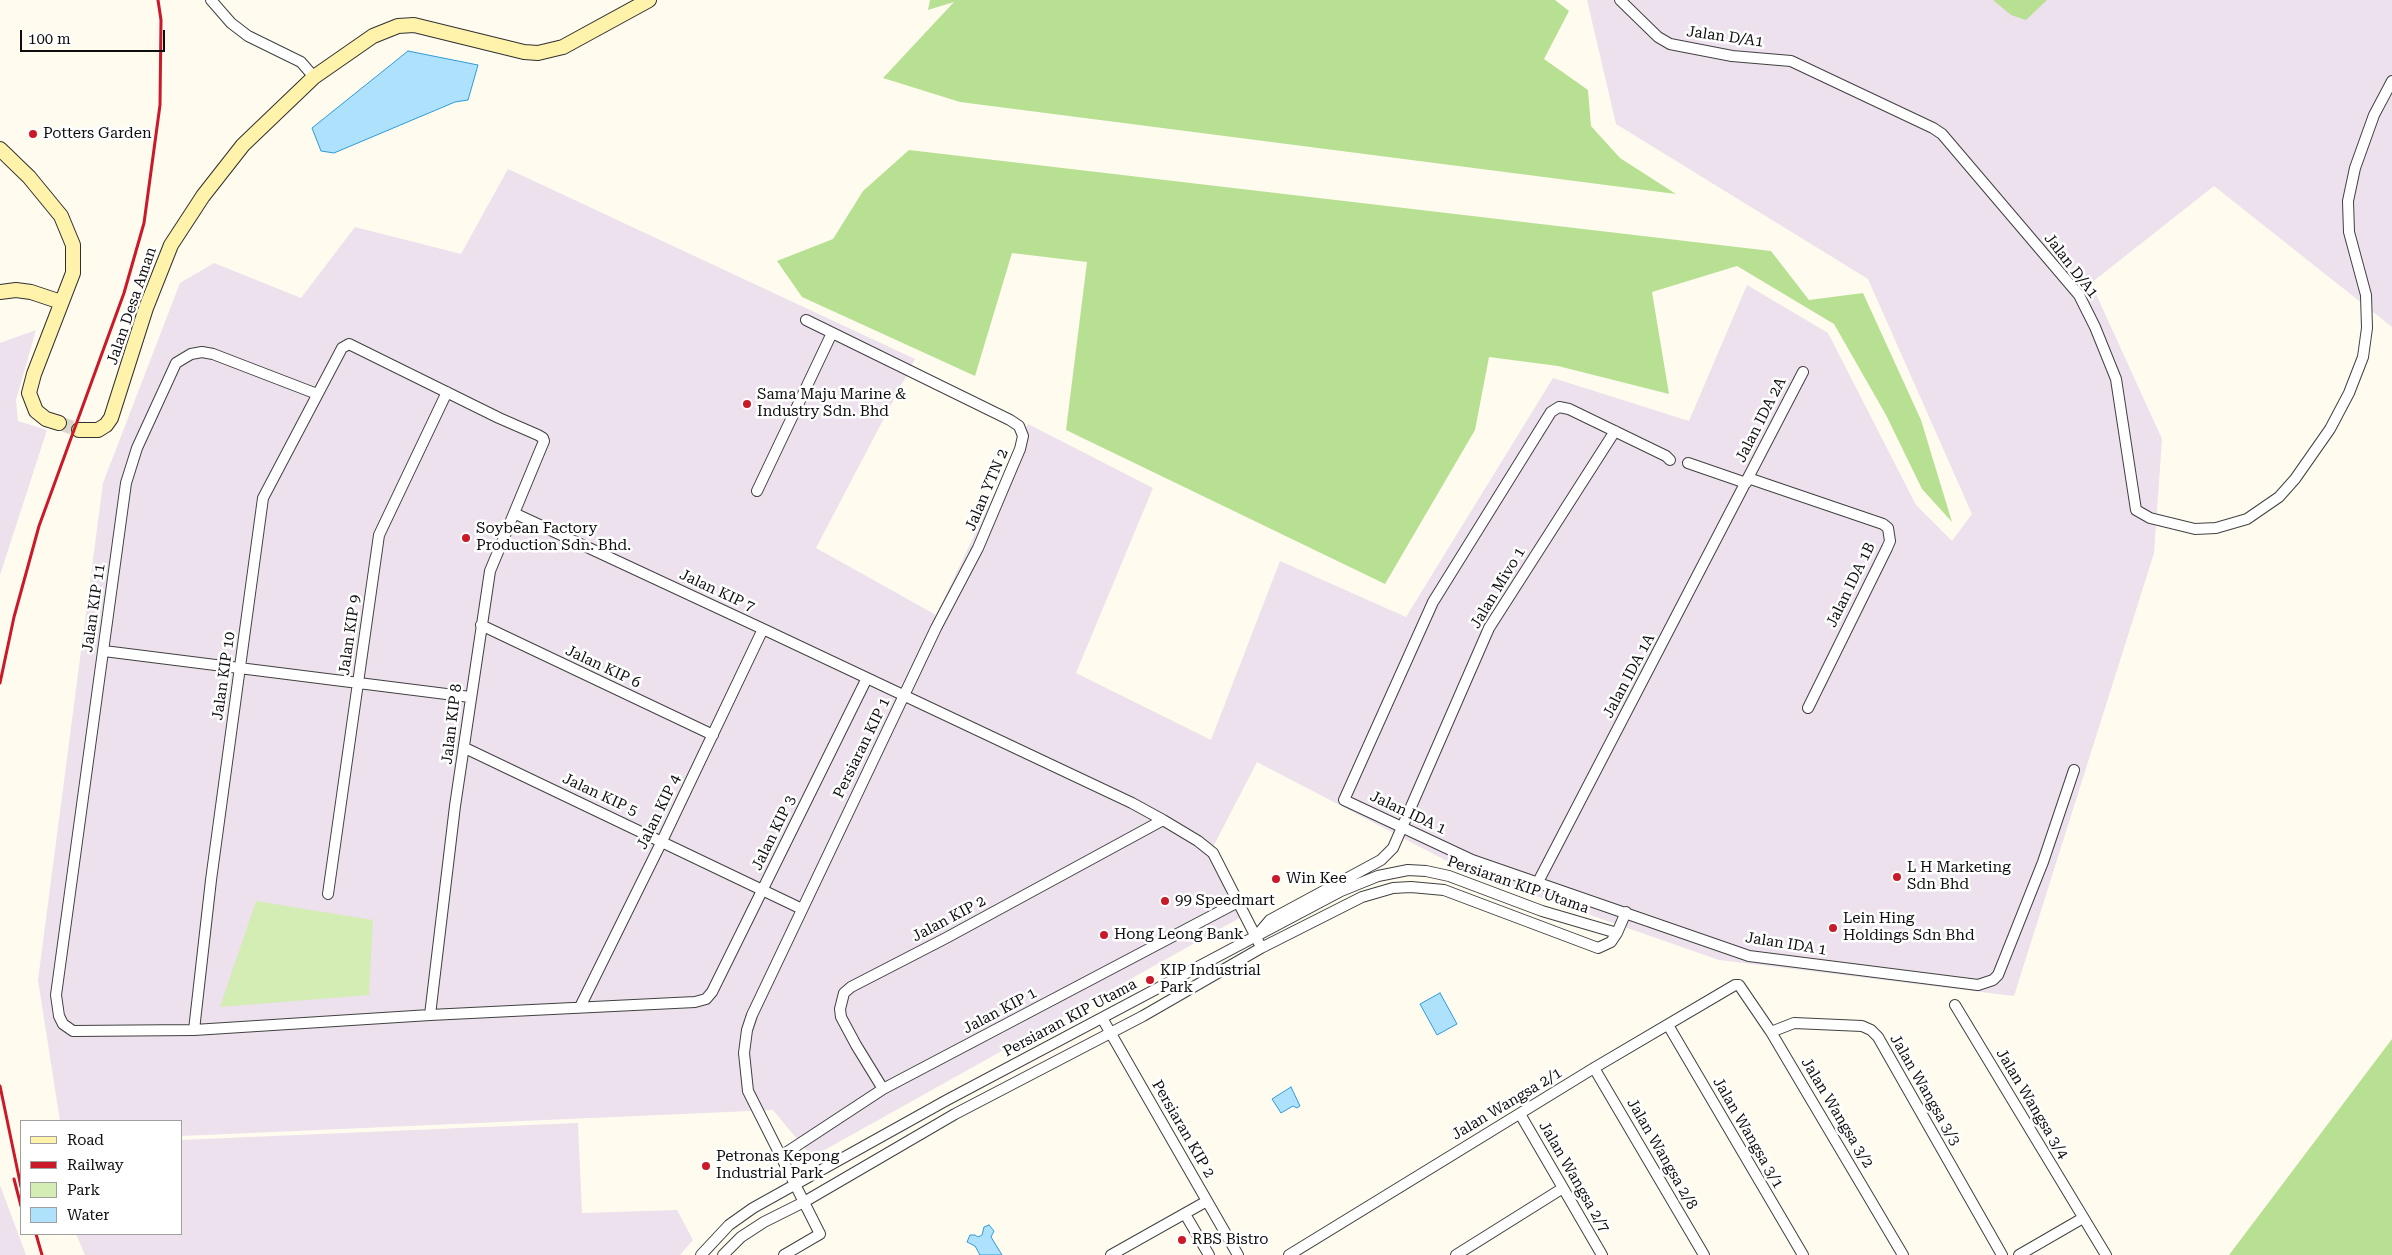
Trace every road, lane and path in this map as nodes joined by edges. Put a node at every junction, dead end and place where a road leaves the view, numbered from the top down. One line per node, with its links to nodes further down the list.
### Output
1 (211, 0): 4 (street)
2 (648, 0): 4 (street, Jalan Desa Aman)
3 (1620, 0): 5 (street, Jalan D/A1)
4 (314, 77): 15 (street, Jalan Desa Aman)
5 (2392, 81)
6 (0, 149): 8 (street)
7 (0, 292): 8 (street)
8 (61, 302): 14 (street)
9 (806, 320): 10 (street, Jalan YTN 2)
10 (832, 334): 20 (street); 28 (street, Jalan YTN 2)
11 (1803, 372): 19 (street, Jalan IDA 2A)
12 (446, 392): 13 (street, Jalan KIP 10); 21 (street, Jalan KIP 8); 27 (street, Jalan KIP 9)
13 (317, 394): 24 (street, Jalan KIP 11); 25 (street, Jalan KIP 10)
14 (59, 423)
15 (79, 430)
16 (1614, 431): 17 (street); 35 (street, Jalan Mivo 1); 35 (street, Jalan IDA 1)
17 (1670, 460)
18 (1688, 463): 19 (street)
19 (1747, 480): 30 (street, Jalan IDA 1B); 38 (street, Jalan IDA 1A)
20 (757, 491)
21 (516, 514): 22 (street, Jalan KIP 8); 23 (street, Jalan KIP 7)
22 (481, 625): 29 (street, Jalan KIP 8); 31 (street, Jalan KIP 6)
23 (763, 629): 26 (street, Jalan KIP 7); 31 (street, Jalan KIP 4)
24 (104, 651): 25 (street); 54 (street, Jalan KIP 11)
25 (240, 668): 27 (street); 54 (street, Jalan KIP 10)
26 (867, 678): 28 (street, Jalan KIP 7); 40 (street, Jalan KIP 3)
27 (358, 683): 29 (street); 41 (street, Jalan KIP 9)
28 (904, 696): 34 (street, Persiaran KIP 1); 43 (street, Persiaran KIP 1)
29 (470, 698): 32 (street, Jalan KIP 8)
30 (1808, 708)
31 (713, 735): 36 (street, Jalan KIP 4)
32 (465, 748): 36 (street, Jalan KIP 5); 51 (street, Jalan KIP 8)
33 (2074, 770): 44 (street, Jalan IDA 1)
34 (1163, 820): 42 (street, Persiaran KIP 1); 58 (street, Jalan KIP 2)
35 (1403, 826): 38 (street, Jalan IDA 1); 46 (street, Jalan Mivo 1)
36 (662, 841): 40 (street, Jalan KIP 5); 50 (street, Jalan KIP 4)
37 (1392, 873): 39 (street); 45 (street, Persiaran KIP Utama); 46 (street, Persiaran KIP Utama)
38 (1538, 882): 44 (street, Jalan IDA 1)
39 (1393, 888): 45 (street, Persiaran KIP Utama); 47 (street, Persiaran KIP Utama)
40 (763, 890): 43 (street, Jalan KIP 5); 50 (street, Jalan KIP 3)
41 (328, 894)
42 (1238, 902): 46 (street, Persiaran KIP 1); 58 (street, Jalan KIP 1)
43 (802, 909): 60 (street, Persiaran KIP 1)
44 (1626, 912): 45 (street, Persiaran KIP Utama)
45 (1617, 933)
46 (1256, 938): 47 (street, Persiaran KIP 1); 52 (street, Persiaran KIP Utama)
47 (1262, 948): 56 (street, Persiaran KIP Utama)
48 (1743, 988): 53 (street, Jalan Wangsa 2/1); 55 (street, Jalan Wangsa 3/2)
49 (1955, 1005): 66 (street, Jalan Wangsa 3/4)
50 (580, 1007): 51 (street)
51 (430, 1015): 54 (street)
52 (1102, 1018): 56 (street, Persiaran KIP 2); 61 (street, Persiaran KIP Utama)
53 (1668, 1025): 57 (street, Jalan Wangsa 2/1); 77 (street, Jalan Wangsa 3/1)
54 (194, 1030)
55 (1771, 1032): 78 (street, Jalan Wangsa 3/2); 79 (street, Jalan Wangsa 3/3)
56 (1111, 1033): 63 (street, Persiaran KIP 2); 64 (street, Persiaran KIP Utama)
57 (1594, 1068): 59 (street, Jalan Wangsa 2/1); 76 (street, Jalan Wangsa 2/8)
58 (883, 1089): 60 (street, Jalan KIP 1)
59 (1520, 1114): 62 (street, Jalan Wangsa 2/7); 73 (street, Jalan Wangsa 2/1)
60 (781, 1156): 61 (street, Persiaran KIP 1)
61 (796, 1185): 64 (street, Persiaran KIP 1); 67 (street, Persiaran KIP Utama)
62 (1563, 1188): 74 (street); 75 (street, Jalan Wangsa 2/7)
63 (1207, 1201): 65 (street); 72 (street, Persiaran KIP 2)
64 (804, 1202): 68 (street, Persiaran KIP Utama); 69 (street, Persiaran KIP 1)
65 (1185, 1214): 70 (street); 71 (street)
66 (2083, 1218): 80 (street); 81 (street, Jalan Wangsa 3/4)
67 (701, 1255)
68 (723, 1255)
69 (784, 1255)
70 (1111, 1255)
71 (1209, 1255)
72 (1238, 1255)
73 (1289, 1255)
74 (1456, 1255)
75 (1602, 1255)
76 (1704, 1255)
77 (1803, 1255)
78 (1903, 1255)
79 (2002, 1255)
80 (2019, 1255)
81 (2106, 1255)

